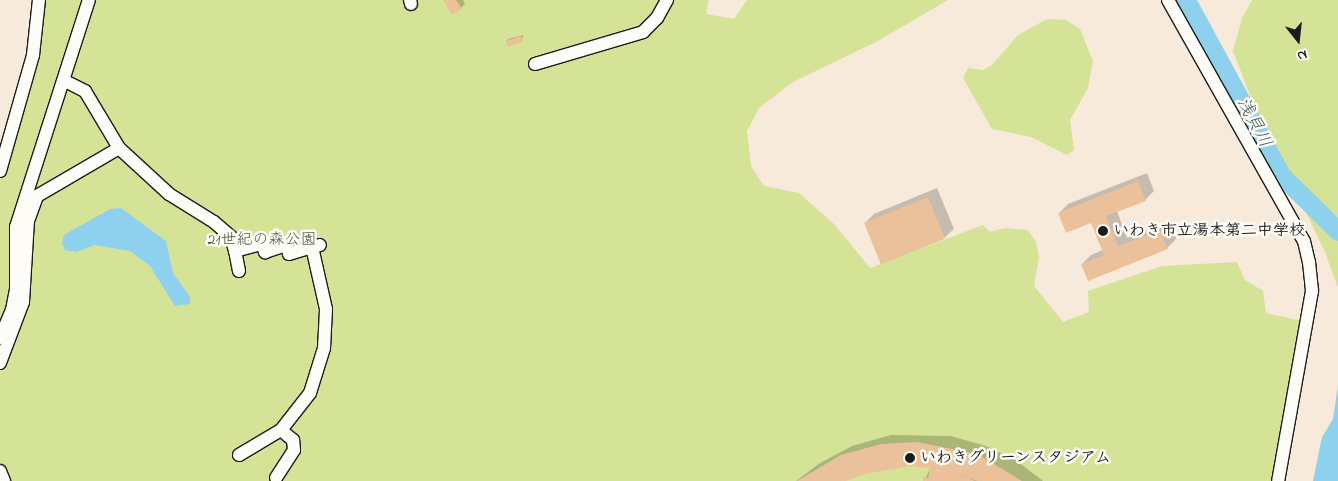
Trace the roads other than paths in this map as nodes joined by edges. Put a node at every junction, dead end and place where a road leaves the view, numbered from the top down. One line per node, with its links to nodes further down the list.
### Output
1 (38, 0): 8 (street)
2 (89, 0): 6 (street)
3 (667, 0): 5 (street)
4 (1168, 0): 18 (street)
5 (535, 64)
6 (65, 87): 7 (street); 11 (street)
7 (119, 148): 9 (street); 12 (street)
8 (0, 171)
9 (235, 252): 10 (street); 13 (street)
10 (239, 272)
11 (0, 338)
12 (0, 363)
13 (281, 430): 14 (street); 16 (street)
14 (238, 455)
15 (0, 471): 17 (street)
16 (276, 478)
17 (4, 481)
18 (1278, 481)

